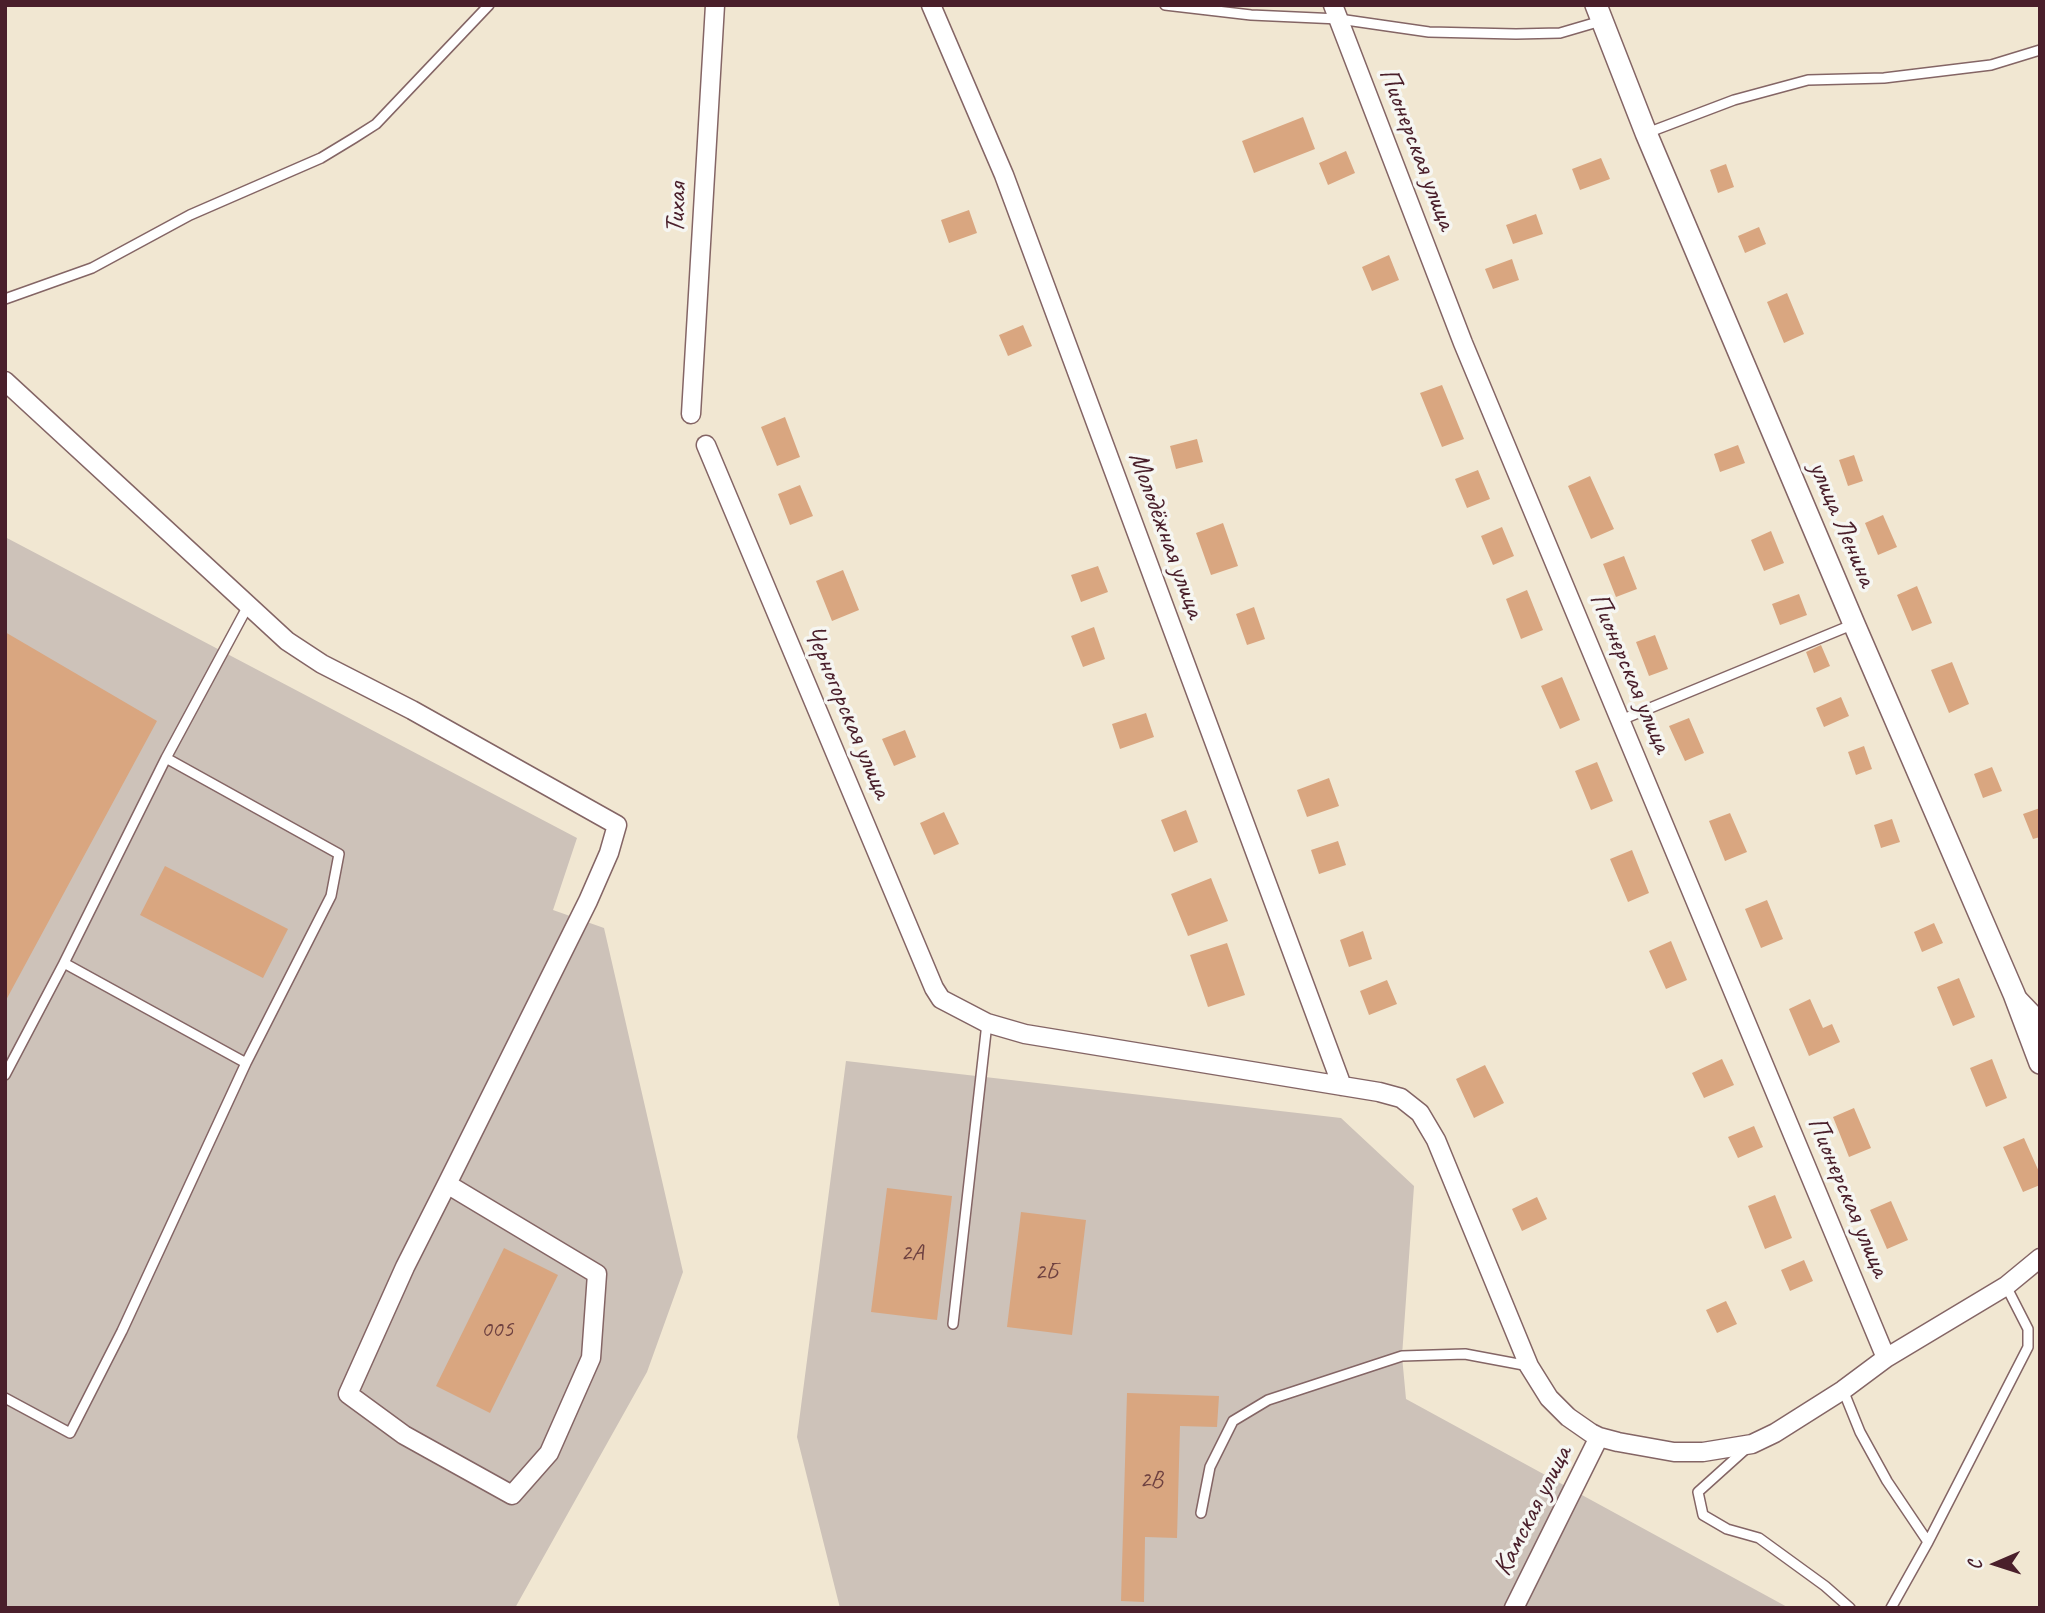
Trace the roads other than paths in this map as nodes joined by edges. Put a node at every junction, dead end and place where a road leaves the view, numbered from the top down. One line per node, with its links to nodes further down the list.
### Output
1 (489, 5): 9 (lane)
2 (715, 5): 11 (street, Тихая)
3 (931, 5): 24 (street, Молодёжная улица)
4 (1165, 5): 5 (lane)
5 (1336, 12): 6 (lane); 15 (street, Пионерская улица)
6 (1599, 13): 8 (street, улица Ленина)
7 (2040, 50): 8 (lane)
8 (1646, 133): 14 (street, улица Ленина)
9 (5, 299)
10 (5, 381): 13 (street)
11 (691, 414)
12 (706, 445): 20 (street, Черногорская улица)
13 (249, 604): 16 (lane); 25 (street)
14 (1853, 624): 15 (lane); 18 (street, улица Ленина)
15 (1621, 720): 29 (street, Пионерская улица)
16 (166, 758): 17 (lane); 21 (lane)
17 (64, 963): 21 (lane); 23 (lane)
18 (2014, 994): 19 (street); 22 (street, улица Ленина)
19 (2040, 1022)
20 (987, 1023): 24 (street); 28 (lane)
21 (246, 1063): 32 (lane)
22 (2040, 1063)
23 (5, 1074)
24 (1342, 1086): 30 (street)
25 (447, 1184): 25 (street)
26 (2040, 1258): 27 (street)
27 (2006, 1286): 29 (street); 36 (lane)
28 (953, 1324)
29 (1886, 1358): 31 (street)
30 (1529, 1366): 33 (street); 35 (lane)
31 (1843, 1390): 34 (street); 36 (lane)
32 (5, 1398)
33 (1600, 1437): 34 (street); 37 (street, Камская улица)
34 (1752, 1444): 38 (lane)
35 (1201, 1513)
36 (1928, 1542): 39 (lane)
37 (1514, 1608)
38 (1850, 1608)
39 (1891, 1608)

